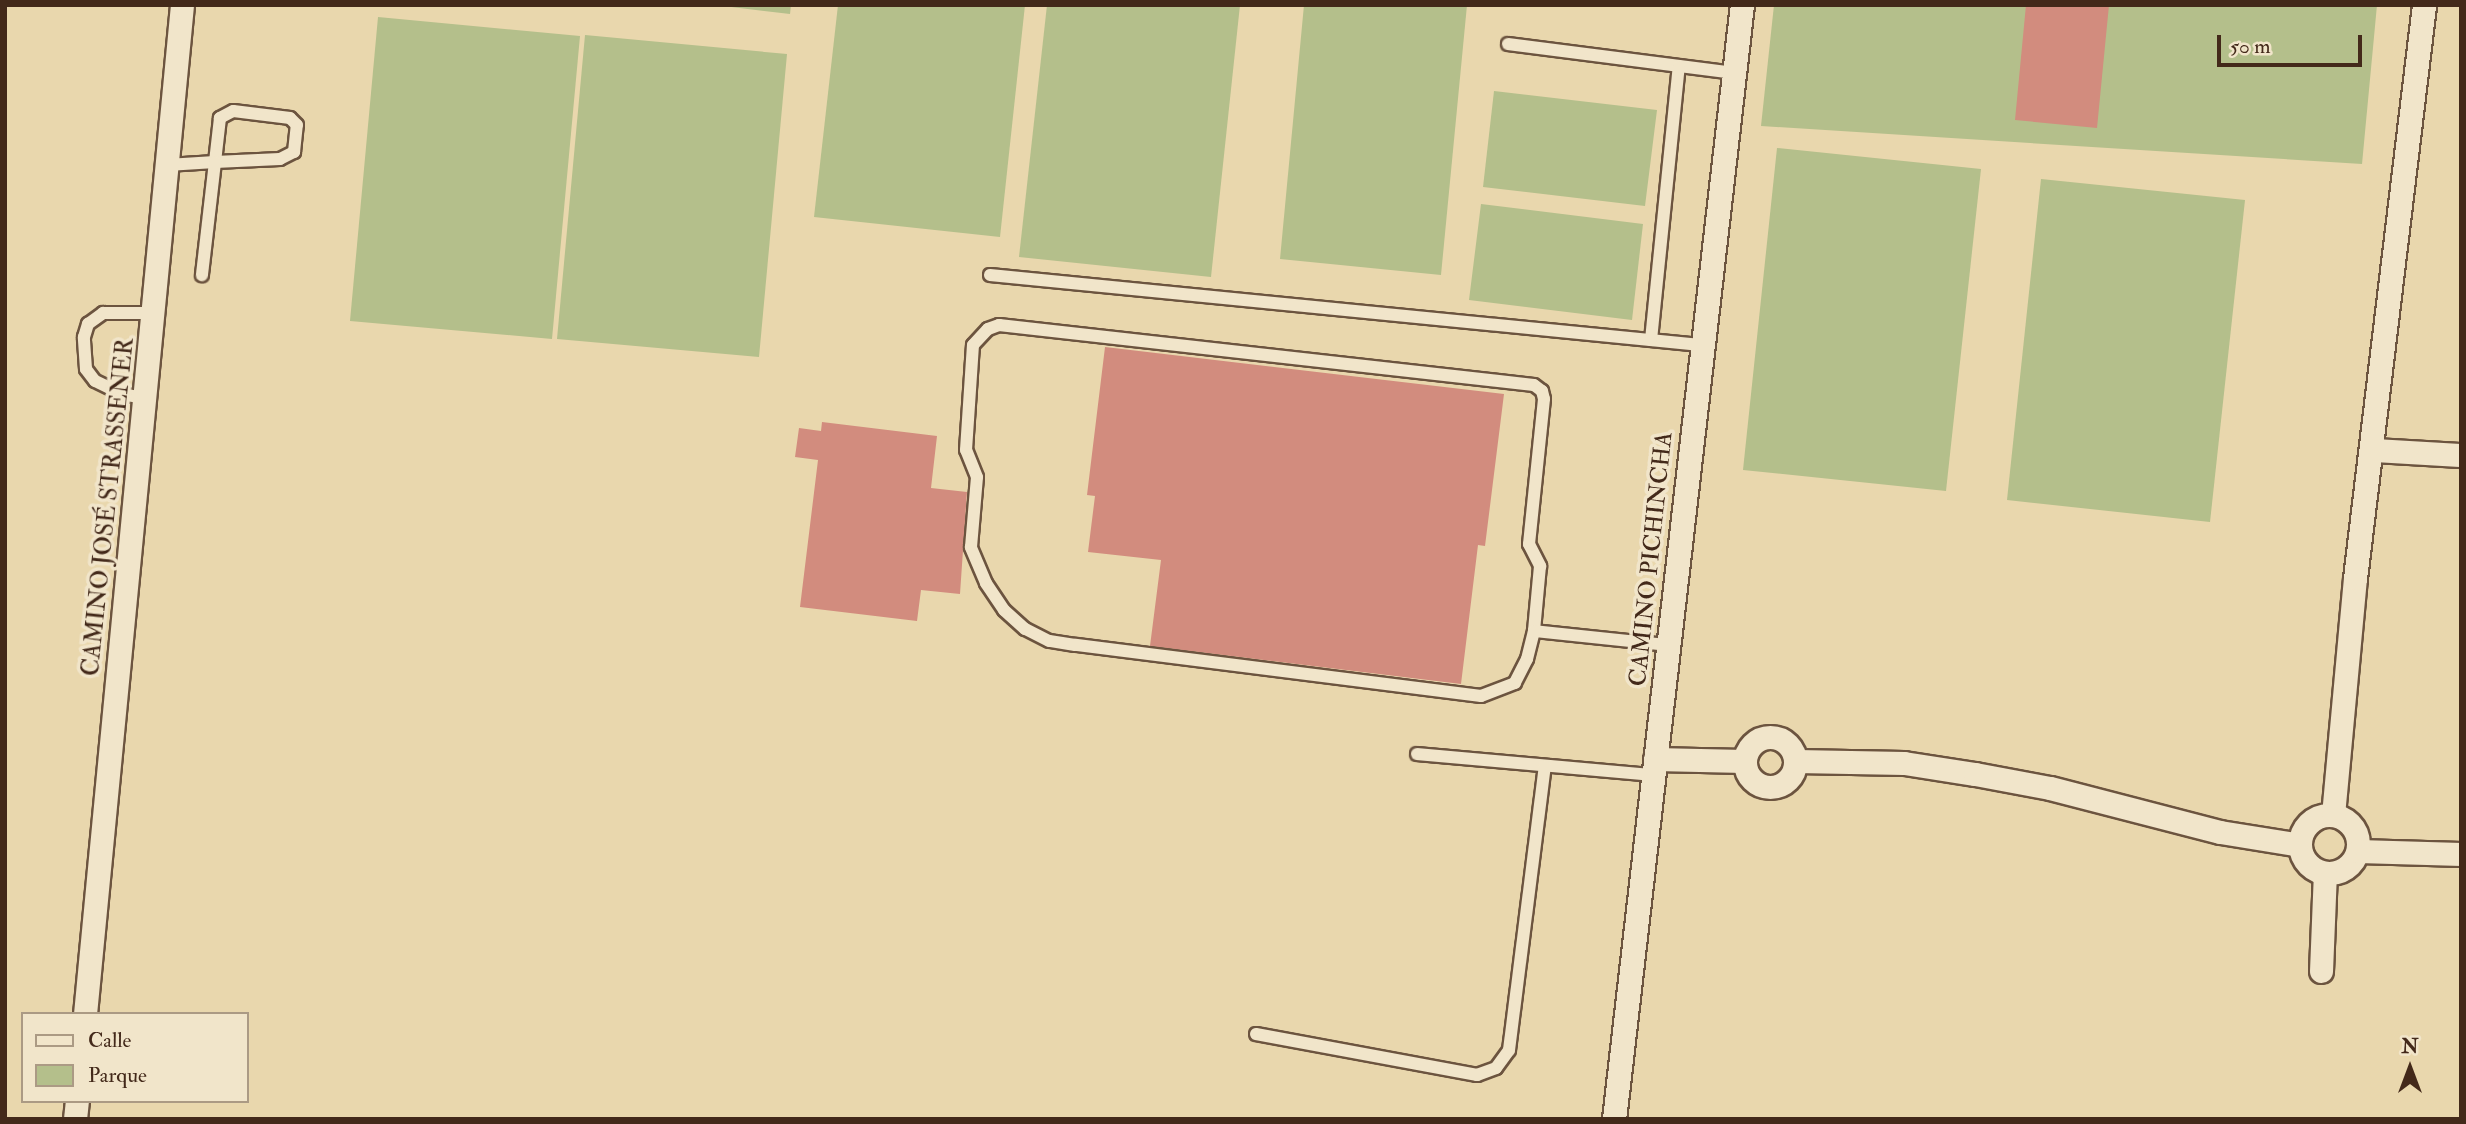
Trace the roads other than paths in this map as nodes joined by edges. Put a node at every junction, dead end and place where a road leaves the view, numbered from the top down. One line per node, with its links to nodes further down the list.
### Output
1 (182, 5): 8 (street, CAMINO JOSÉ STRASSENER)
2 (1742, 5): 6 (street, CAMINO PICHINCHA)
3 (2424, 5): 15 (street)
4 (1508, 44): 5 (lane)
5 (1679, 66): 6 (lane); 12 (lane)
6 (1734, 73): 13 (street, CAMINO PICHINCHA)
7 (215, 162): 7 (lane); 8 (lane); 9 (lane)
8 (167, 165): 11 (street, CAMINO JOSÉ STRASSENER)
9 (202, 275)
10 (990, 275): 12 (lane)
11 (153, 313): 14 (street, CAMINO JOSÉ STRASSENER); 14 (lane)
12 (1651, 340): 13 (lane)
13 (1701, 345): 18 (street, CAMINO PICHINCHA)
14 (144, 398): 30 (street, CAMINO JOSÉ STRASSENER)
15 (2373, 450): 16 (street); 24 (street)
16 (2461, 454)
17 (1534, 631): 17 (lane); 18 (lane)
18 (1667, 645): 23 (street, CAMINO PICHINCHA)
19 (1417, 754): 22 (lane)
20 (1744, 761): 21 (street); 21 (street); 23 (street)
21 (1796, 761): 25 (street)
22 (1545, 766): 23 (lane); 31 (lane)
23 (1654, 767): 32 (street, CAMINO PICHINCHA)
24 (2333, 815): 25 (street); 26 (street)
25 (2300, 845): 28 (street)
26 (2358, 851): 27 (street); 28 (street)
27 (2461, 854)
28 (2325, 873): 29 (street)
29 (2321, 971)
30 (85, 1012)
31 (1256, 1034)
32 (1615, 1119)

